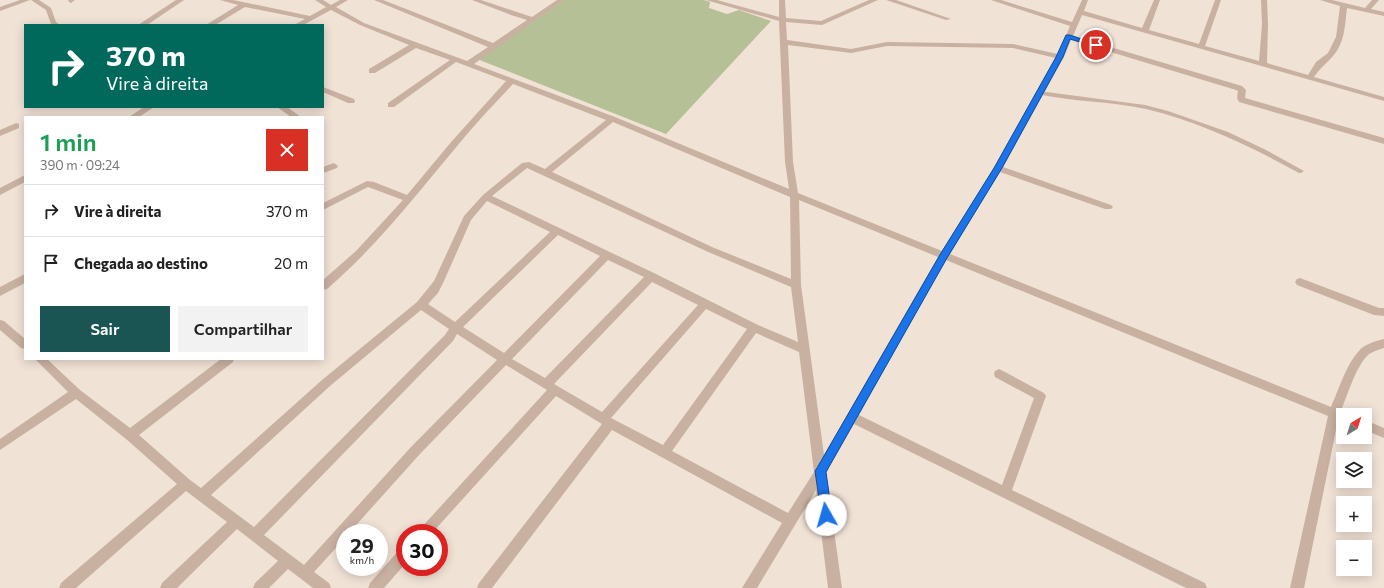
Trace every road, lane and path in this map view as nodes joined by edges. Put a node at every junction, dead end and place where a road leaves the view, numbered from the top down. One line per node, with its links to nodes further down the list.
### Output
1 (27, 0): 24 (street)
2 (34, 0): 32 (street)
3 (181, 0): 33 (street)
4 (223, 0): 21 (street)
5 (318, 0): 23 (street)
6 (345, 0): 23 (street)
7 (377, 0): 41 (street)
8 (475, 0): 29 (street)
9 (560, 0): 29 (street)
10 (709, 0): 31 (street)
11 (782, 0): 31 (street)
12 (875, 0): 31 (street)
13 (994, 0): 36 (street)
14 (1085, 0): 26 (street)
15 (1157, 0): 37 (street)
16 (1218, 0): 42 (street)
17 (1264, 0): 46 (street)
18 (1323, 0): 22 (street)
19 (1376, 0): 25 (street)
20 (894, 1): 30 (street)
21 (243, 5): 28 (street); 34 (street)
22 (1344, 5): 25 (street); 48 (street)
23 (331, 7): 28 (street); 40 (street)
24 (0, 9)
25 (1367, 9): 27 (street)
26 (1079, 12): 36 (street); 37 (street)
27 (1384, 14)
28 (312, 18): 35 (street)
29 (532, 19): 41 (street)
30 (948, 19)
31 (782, 20): 39 (street)
32 (55, 24)
33 (144, 24)
34 (212, 24)
35 (300, 24)
36 (1074, 25): 38 (street)
37 (1145, 30): 42 (street)
38 (1068, 37): 43 (street); 62 (street)
39 (783, 42): 43 (street); 70 (street)
40 (415, 45): 44 (street); 47 (street)
41 (493, 46): 45 (street)
42 (1200, 47): 46 (street)
43 (1060, 57): 51 (street)
44 (455, 60): 45 (street); 54 (street)
45 (468, 64): 49 (street)
46 (1263, 64): 48 (street)
47 (372, 71)
48 (1310, 77): 52 (street)
49 (511, 82): 59 (street); 72 (street)
50 (324, 89): 53 (street)
51 (1039, 93): 64 (street); 66 (lane)
52 (1384, 99)
53 (351, 101)
54 (391, 105)
55 (148, 108): 57 (street)
56 (283, 108): 58 (street)
57 (135, 116)
58 (295, 116)
59 (612, 119): 67 (street); 70 (street)
60 (16, 126): 61 (street)
61 (0, 133)
62 (1384, 140)
63 (334, 166): 65 (street)
64 (998, 168): 74 (street); 77 (street)
65 (324, 170)
66 (1301, 171)
67 (546, 174): 71 (street); 82 (street)
68 (24, 179): 69 (street)
69 (0, 192)
70 (794, 195): 77 (street); 82 (street)
71 (486, 197): 75 (street); 85 (street)
72 (408, 199): 73 (street); 81 (street)
73 (324, 206)
74 (1108, 208)
75 (557, 231): 76 (street); 88 (street)
76 (607, 255): 78 (street); 93 (street)
77 (944, 256): 100 (street); 101 (street)
78 (651, 276): 84 (street); 97 (street)
79 (24, 279): 83 (street)
80 (1300, 282): 86 (street)
81 (324, 285)
82 (796, 285): 92 (street)
83 (0, 292)
84 (705, 303): 89 (street); 102 (street)
85 (421, 305): 88 (street); 112 (street)
86 (1384, 312)
87 (0, 324): 90 (street)
88 (456, 327): 93 (street); 116 (street)
89 (754, 328): 92 (street); 108 (street)
90 (22, 339)
91 (1384, 343): 99 (street)
92 (805, 350): 109 (street)
93 (504, 359): 97 (street); 119 (street)
94 (41, 360): 98 (street)
95 (228, 360): 106 (street)
96 (999, 374): 111 (street)
97 (550, 387): 102 (street); 115 (street)
98 (76, 393): 106 (street); 107 (street)
99 (1340, 408)
100 (1336, 414)
101 (852, 417): 109 (street); 111 (street)
102 (607, 421): 108 (street); 125 (street)
103 (1336, 423): 129 (street)
104 (1372, 429): 105 (street)
105 (1384, 433)
106 (130, 436): 110 (street)
107 (0, 445)
108 (664, 453): 114 (street)
109 (821, 471): 114 (street); 127 (street)
110 (186, 484): 112 (street); 120 (street)
111 (1005, 493): 128 (street)
112 (202, 495): 113 (street)
113 (237, 521): 116 (street); 121 (street)
114 (790, 521): 126 (street)
115 (432, 524)
116 (255, 535): 117 (street)
117 (287, 561): 119 (street); 122 (street)
118 (396, 564): 124 (street)
119 (305, 573): 123 (street)
120 (66, 588)
121 (167, 588)
122 (260, 588)
123 (324, 588)
124 (374, 588)
125 (484, 588)
126 (749, 588)
127 (835, 588)
128 (1200, 588)
129 (1297, 588)

